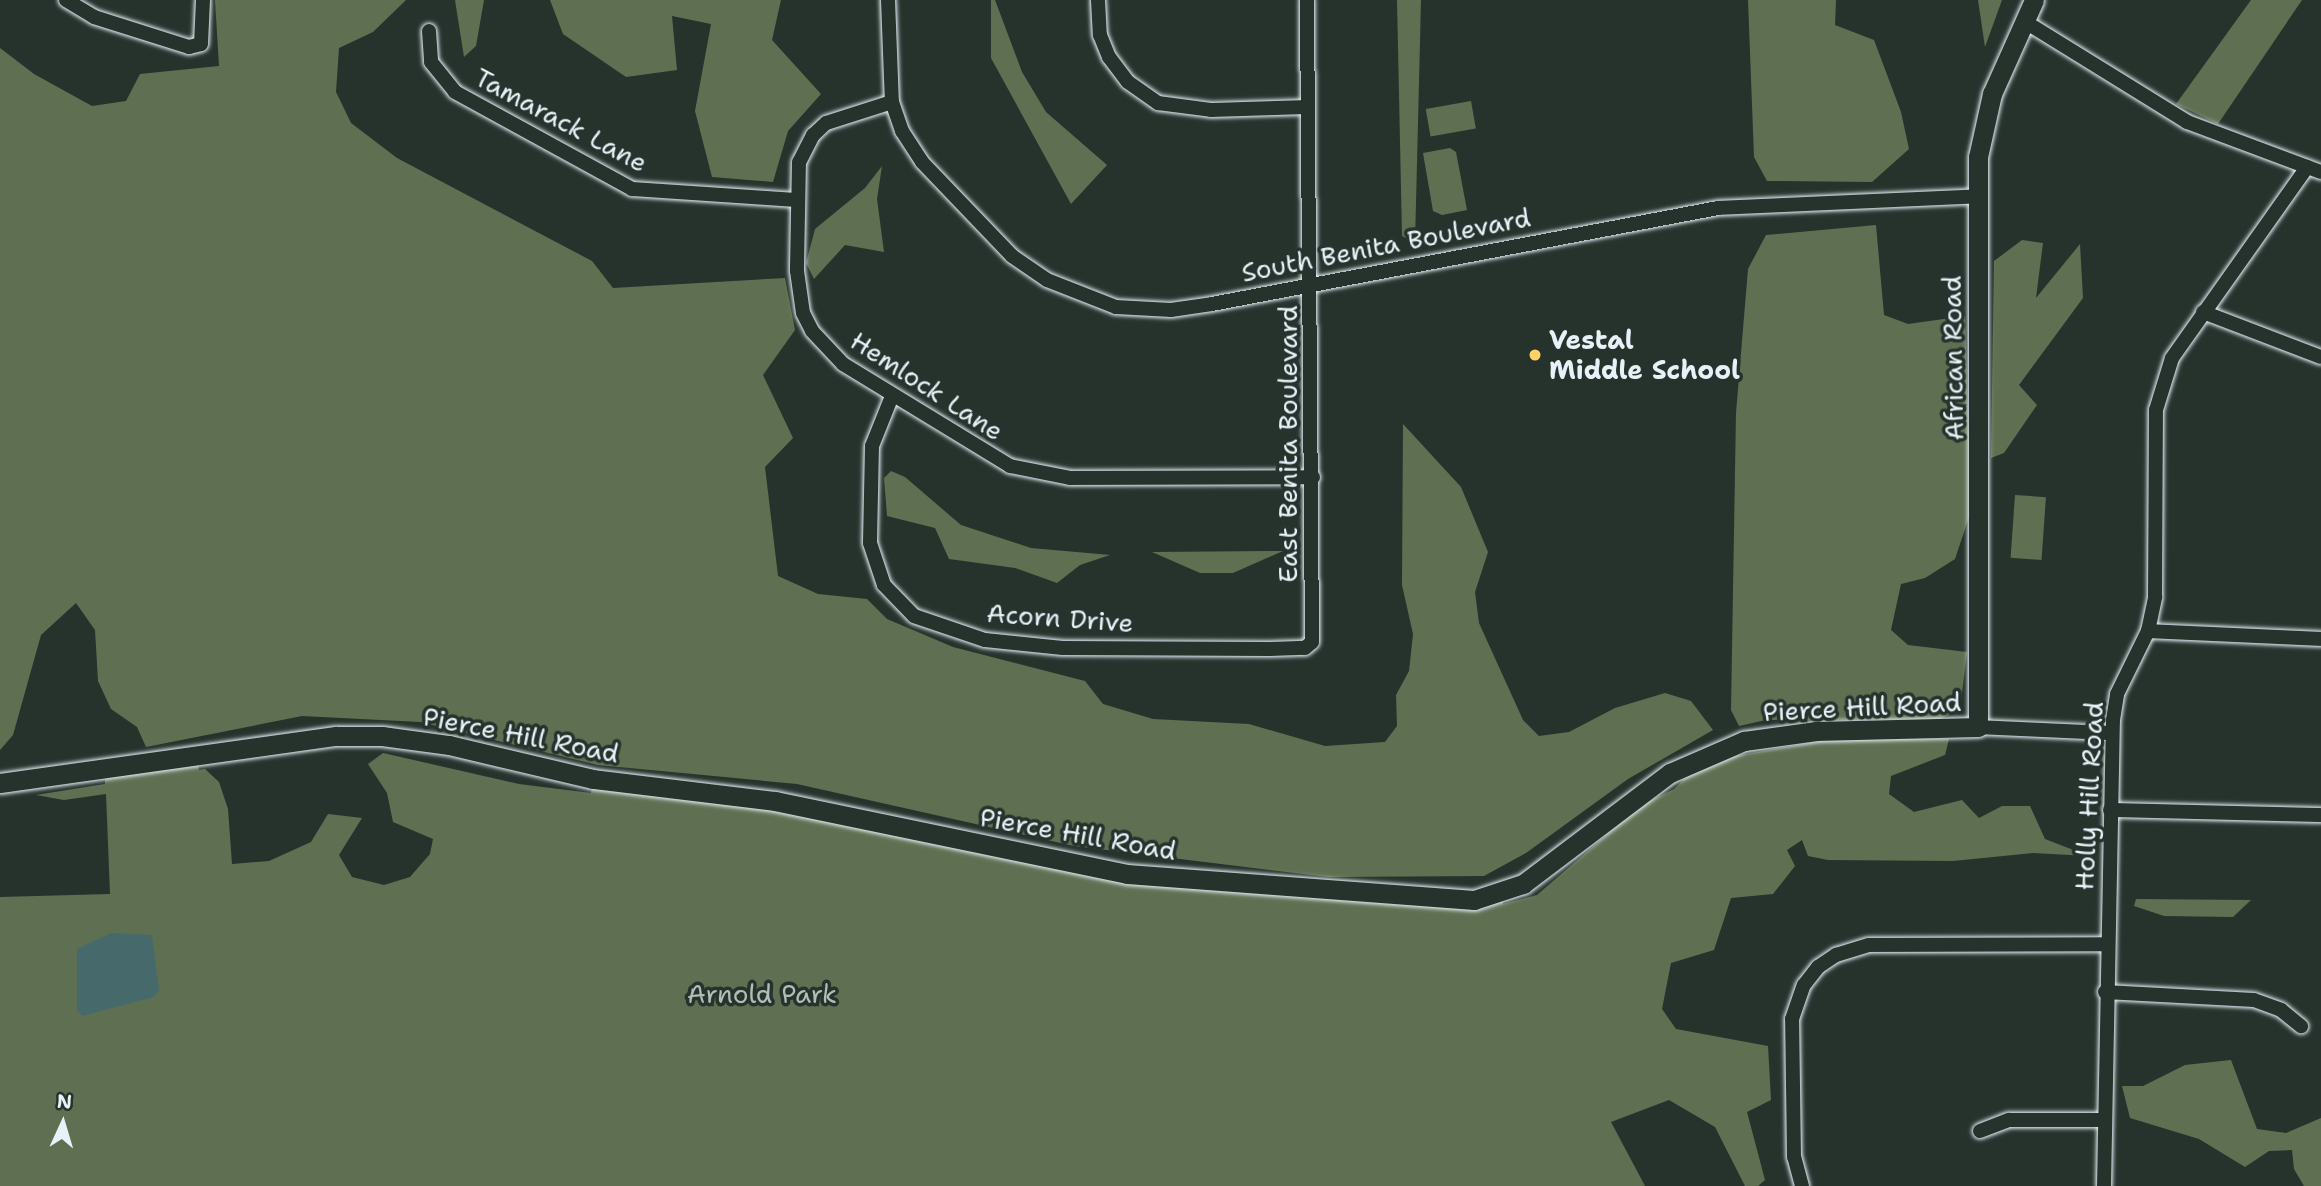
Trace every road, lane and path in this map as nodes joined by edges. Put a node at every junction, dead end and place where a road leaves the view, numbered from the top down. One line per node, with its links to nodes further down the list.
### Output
1 (66, 0): 2 (street)
2 (203, 0)
3 (888, 0): 9 (street, South Benita Boulevard)
4 (1098, 0): 10 (street)
5 (1307, 0): 10 (street, East Benita Boulevard)
6 (2034, 0): 7 (street, African Road)
7 (2027, 23): 11 (street); 13 (street, African Road)
8 (429, 31): 14 (street, Tamarack Lane)
9 (892, 102): 14 (street, Hemlock Lane); 15 (street, South Benita Boulevard)
10 (1308, 107): 15 (street, East Benita Boulevard)
11 (2306, 167): 12 (street); 16 (street, Holly Hill Road)
12 (2321, 172)
13 (1978, 196): 15 (street, South Benita Boulevard); 23 (street, African Road)
14 (797, 200): 18 (street, Hemlock Lane)
15 (1312, 284): 19 (street, East Benita Boulevard)
16 (2203, 312): 17 (street); 20 (street, Holly Hill Road)
17 (2321, 357)
18 (892, 397): 19 (street, Hemlock Lane); 21 (street, Acorn Drive)
19 (1313, 477): 21 (street, East Benita Boulevard)
20 (2148, 631): 22 (street); 24 (street, Holly Hill Road)
21 (1313, 637)
22 (2321, 639)
23 (1978, 727): 24 (street, Pierce Hill Road); 25 (street, Pierce Hill Road)
24 (2112, 733): 26 (street, Holly Hill Road)
25 (0, 783)
26 (2110, 810): 27 (street); 28 (street, Holly Hill Road)
27 (2321, 814)
28 (2106, 944): 29 (street, Holly Hill Road); 33 (street)
29 (2105, 992): 30 (street); 31 (street, Holly Hill Road)
30 (2301, 1026)
31 (2104, 1120): 32 (street); 34 (street, Holly Hill Road)
32 (1980, 1131)
33 (1802, 1186)
34 (2104, 1186)

